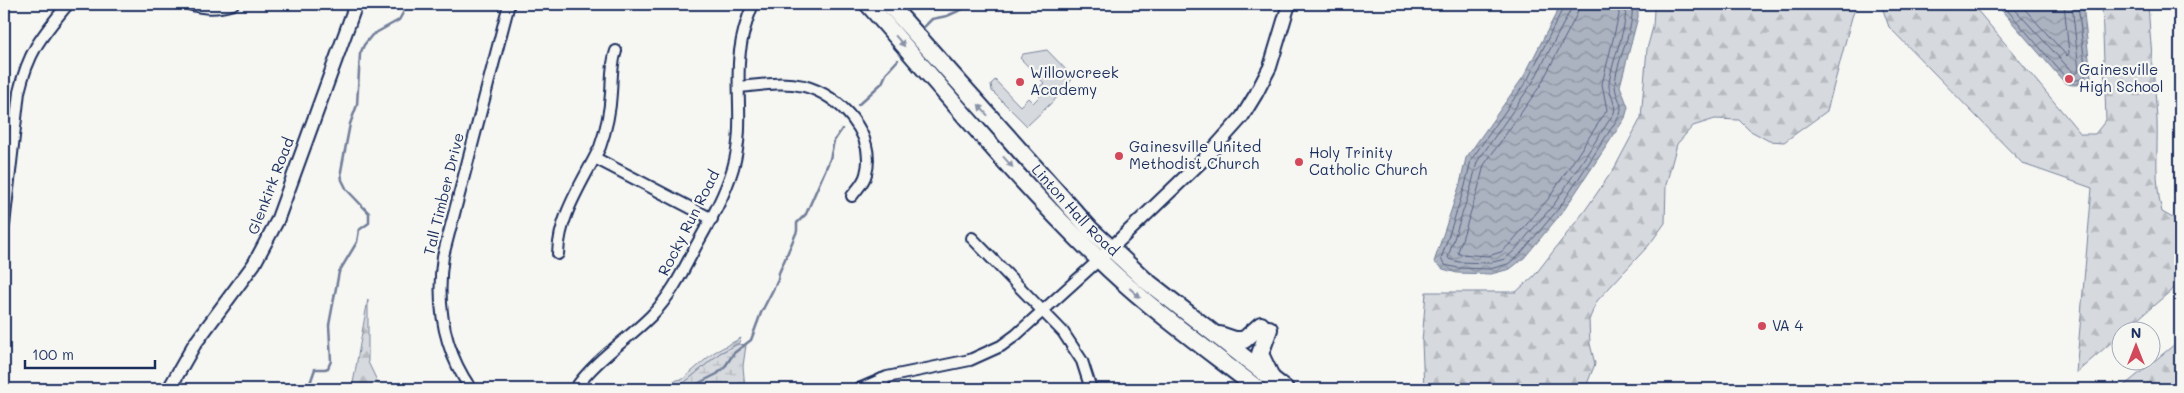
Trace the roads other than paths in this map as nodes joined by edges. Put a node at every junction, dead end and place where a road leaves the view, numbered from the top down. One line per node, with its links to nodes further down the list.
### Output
1 (68, 4): 14 (street)
2 (189, 4): 3 (street)
3 (233, 4)
4 (356, 4): 24 (street, Glenkirk Road)
5 (509, 4): 25 (street, Tall Timber Drive)
6 (753, 4): 11 (street, Rocky Run Road)
7 (868, 4): 19 (main road, Linton Hall Road, one-way to 19)
8 (889, 4): 19 (main road, Linton Hall Road, one-way to 8)
9 (1289, 4): 19 (street)
10 (616, 50): 12 (street)
11 (739, 87): 13 (street); 15 (street, Rocky Run Road)
12 (595, 158): 15 (street); 18 (street)
13 (852, 196)
14 (4, 219): 16 (street)
15 (712, 219): 26 (street, Rocky Run Road)
16 (4, 226)
17 (972, 238): 20 (street)
18 (558, 254)
19 (1105, 254): 20 (street); 21 (main road, Linton Hall Road); 30 (main road, Linton Hall Road, one-way to 30)
20 (1043, 311): 22 (street); 29 (street)
21 (1214, 333): 23 (main road, Linton Hall Road); 23 (main road)
22 (882, 379): 27 (street); 28 (street)
23 (1279, 384)
24 (169, 389)
25 (471, 389)
26 (575, 389)
27 (858, 389)
28 (885, 389)
29 (1091, 389)
30 (1258, 389)

